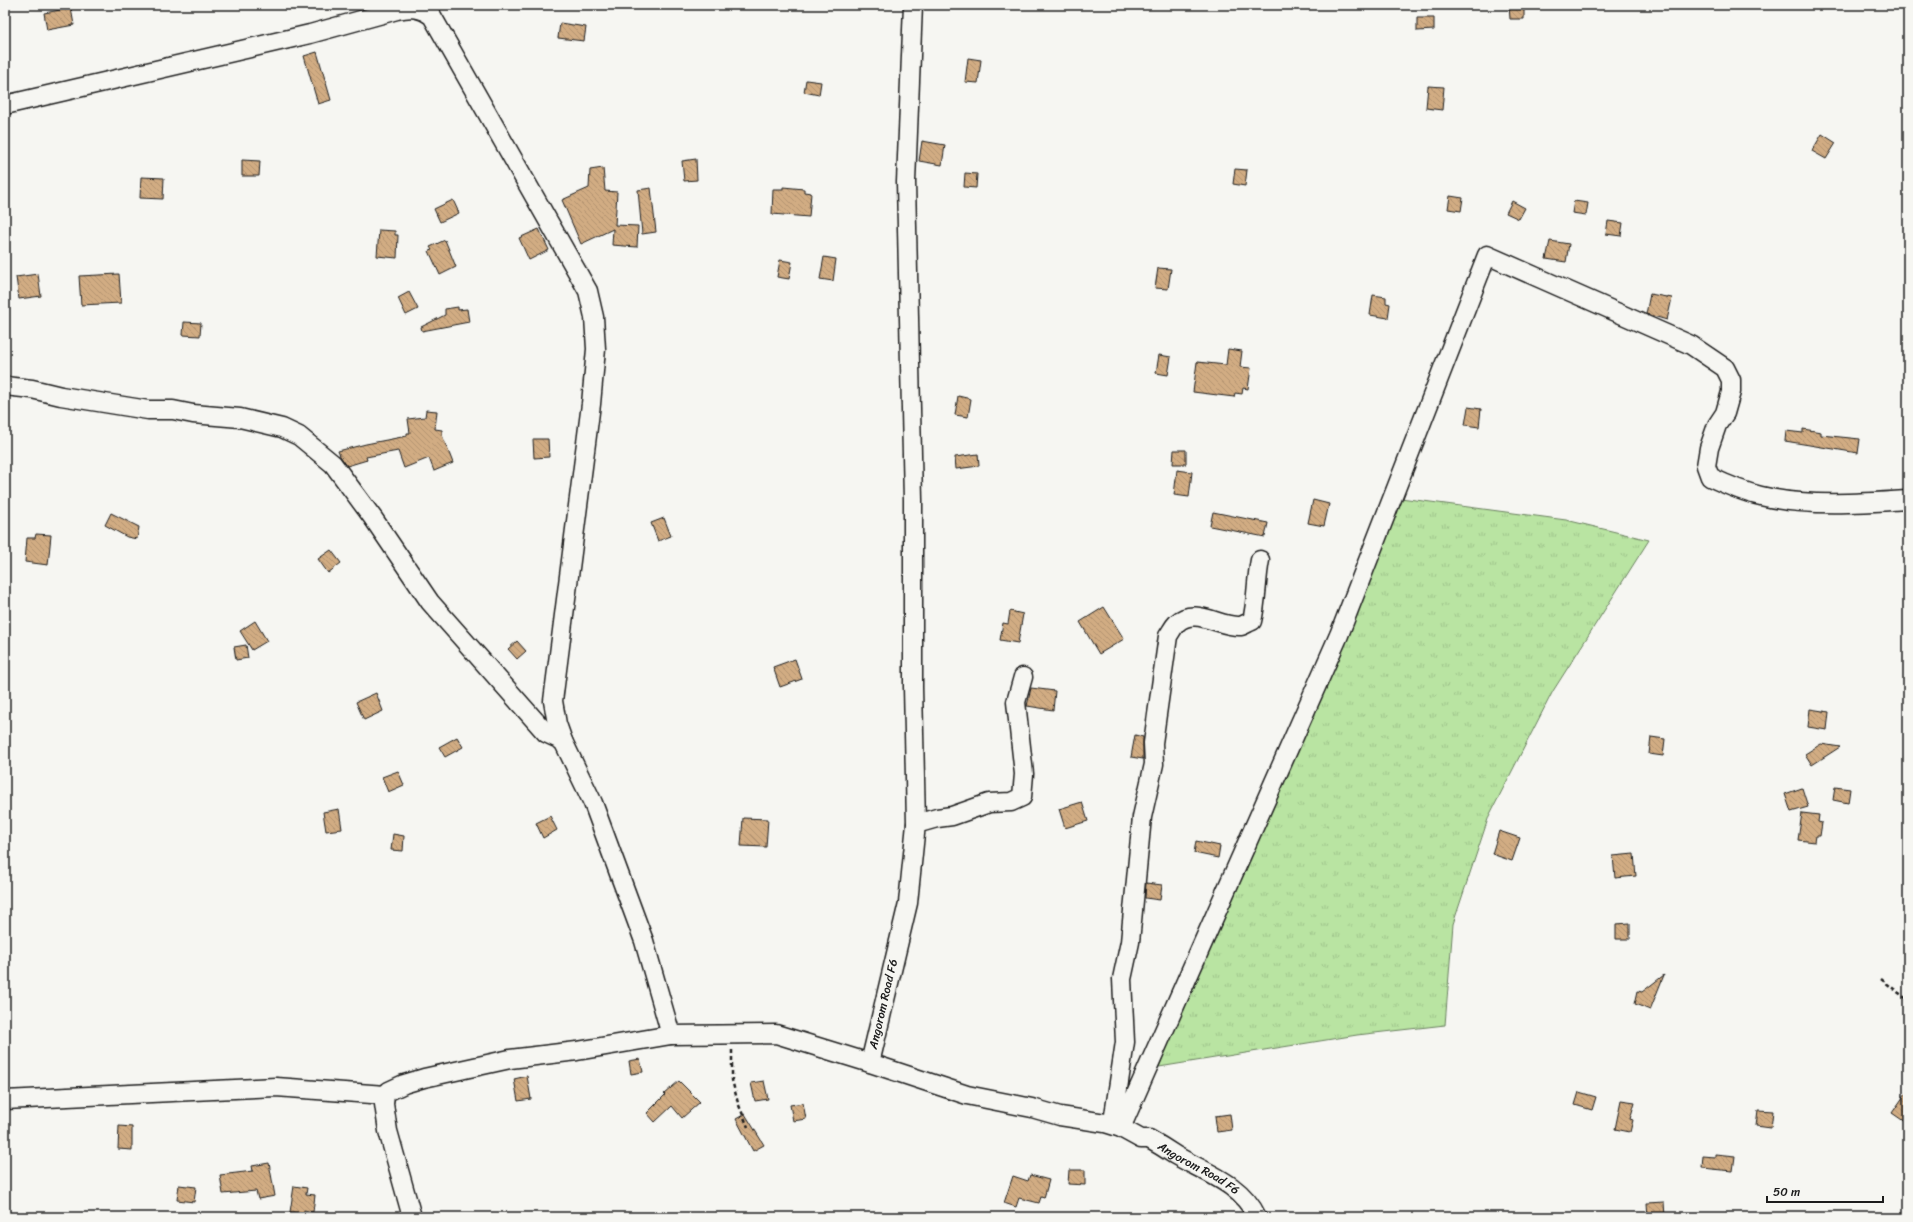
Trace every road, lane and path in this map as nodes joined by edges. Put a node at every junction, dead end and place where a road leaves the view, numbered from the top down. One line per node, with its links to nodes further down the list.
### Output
1 (913, 5): 8 (street, Angorom Road F6)
2 (5, 105): 7 (street)
3 (5, 386): 7 (street)
4 (1908, 500): 17 (street)
5 (1260, 560): 17 (street)
6 (1023, 677): 8 (street)
7 (563, 741): 12 (street)
8 (916, 824): 13 (street, Angorom Road F6)
9 (1881, 979): 10 (path)
10 (1908, 1000)
11 (732, 1033): 12 (street); 13 (street); 16 (path)
12 (671, 1034): 14 (street)
13 (870, 1063): 17 (street, Angorom Road F6)
14 (385, 1095): 15 (street); 18 (street)
15 (5, 1100)
16 (748, 1127)
17 (1121, 1128): 19 (street, Angorom Road F6)
18 (412, 1217)
19 (1258, 1217)

